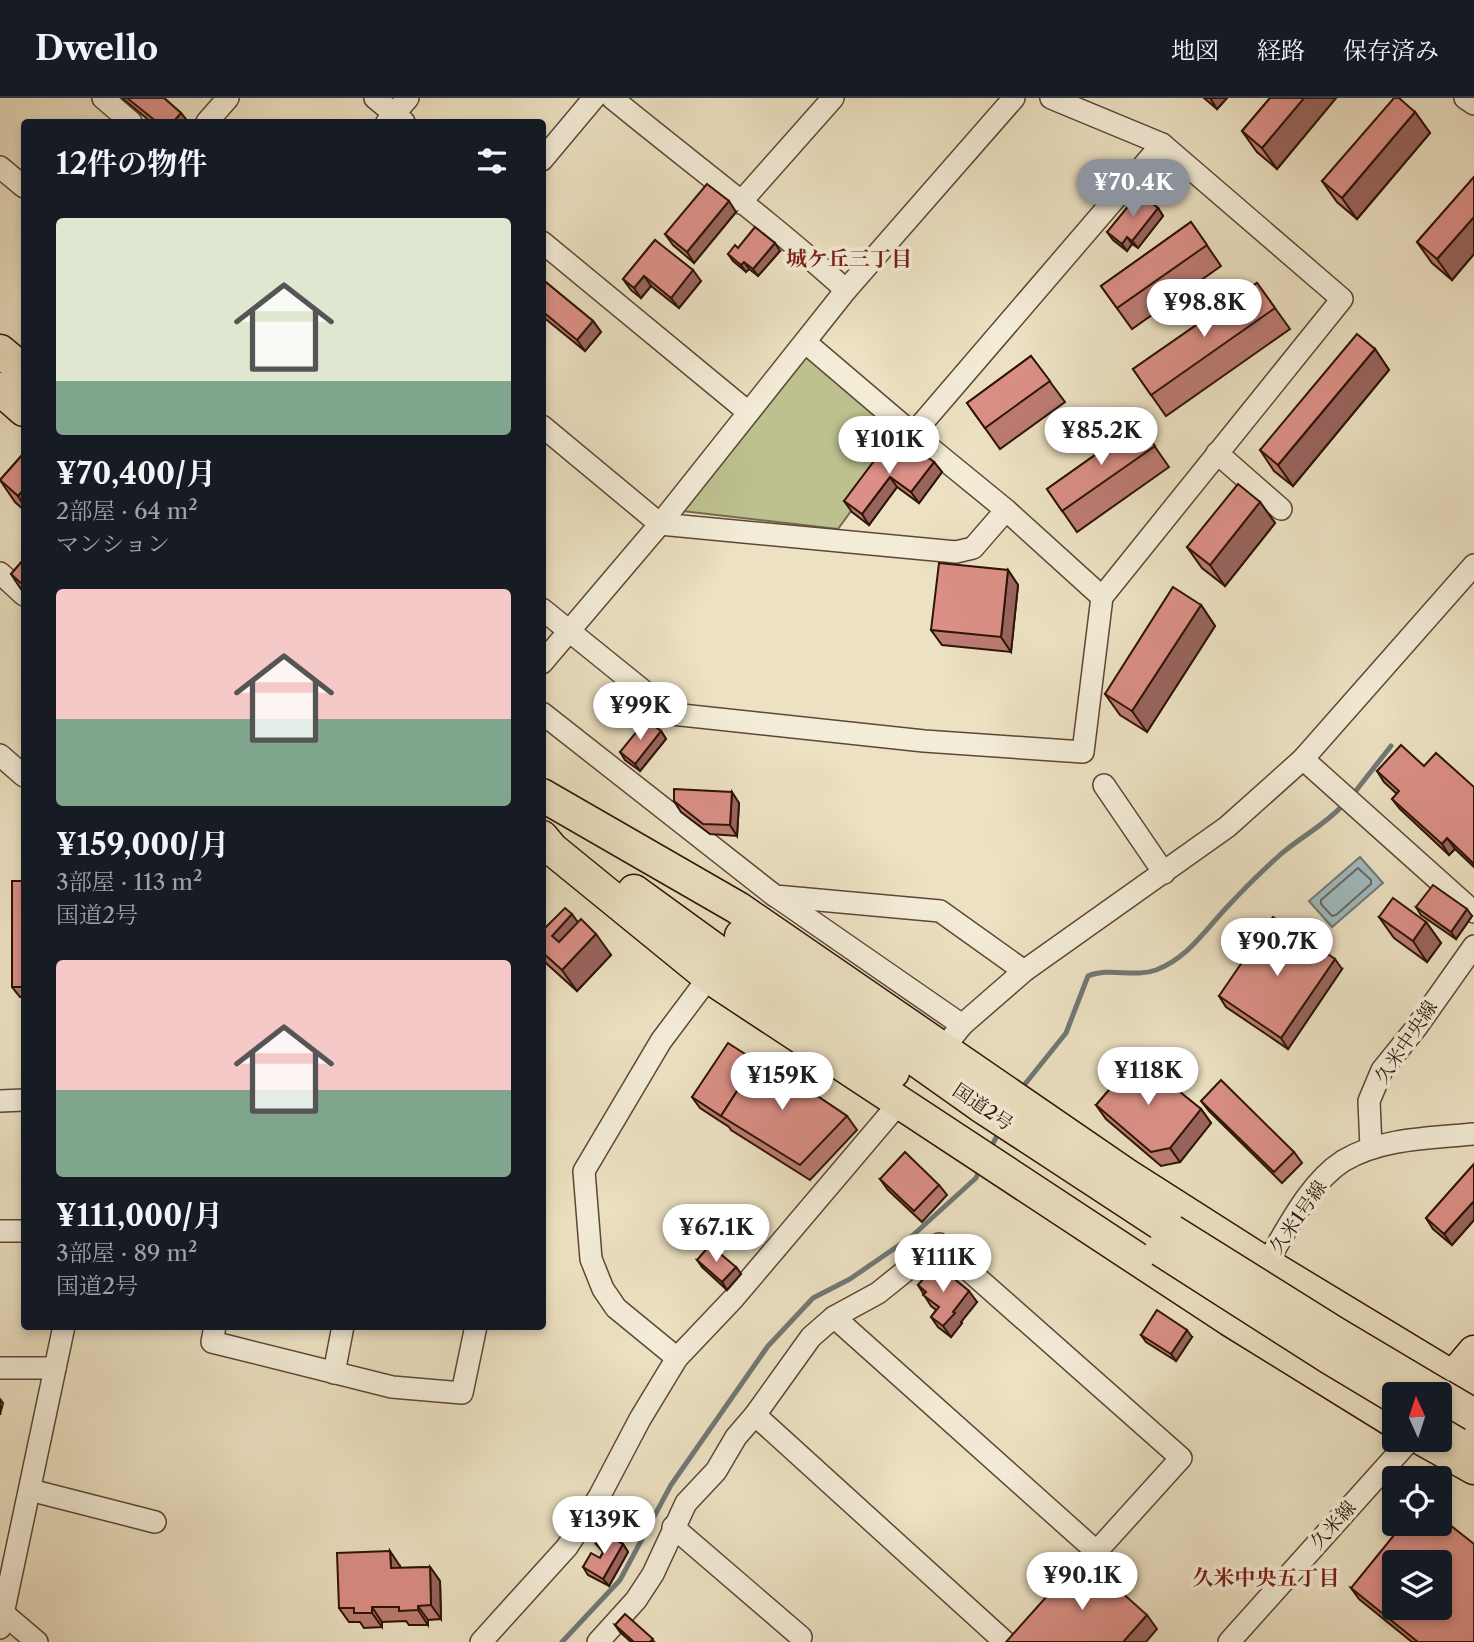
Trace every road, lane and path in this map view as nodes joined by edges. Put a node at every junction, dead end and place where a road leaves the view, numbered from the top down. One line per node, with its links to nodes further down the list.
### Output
1 (103, 98): 12 (street)
2 (228, 98): 13 (street)
3 (375, 98): 11 (street)
4 (594, 98): 15 (street)
5 (612, 98): 18 (street)
6 (833, 98): 18 (street)
7 (1014, 98): 20 (street)
8 (1051, 98): 14 (street)
9 (1465, 98): 10 (street)
10 (1474, 103)
11 (398, 114)
12 (128, 119)
13 (210, 119)
14 (1161, 144): 28 (street); 29 (street)
15 (546, 155)
16 (0, 167): 17 (street)
17 (21, 184)
18 (740, 203): 20 (street)
19 (546, 245): 26 (street)
20 (846, 290): 21 (street)
21 (805, 342): 26 (street); 28 (street)
22 (0, 351): 23 (highway)
23 (21, 368)
24 (0, 389): 25 (highway)
25 (21, 407)
26 (748, 412): 32 (street)
27 (546, 429): 32 (street)
28 (913, 434): 31 (street)
29 (1217, 453): 30 (street); 36 (street)
30 (1281, 509)
31 (1006, 510): 32 (street); 36 (street)
32 (660, 524): 38 (street)
33 (1474, 565): 41 (street)
34 (8, 574): 35 (street)
35 (21, 591)
36 (1102, 597): 38 (street)
37 (546, 612): 38 (street)
38 (569, 631): 39 (street)
39 (546, 658)
40 (546, 716): 48 (street)
41 (1303, 759): 47 (street); 49 (street)
42 (1104, 785): 47 (street)
43 (546, 798): 53 (highway)
44 (546, 799): 57 (highway, 国道2号)
45 (546, 828): 57 (highway, 国道2号)
46 (546, 841): 52 (highway)
47 (1164, 873): 51 (street)
48 (775, 895): 51 (street); 53 (street)
49 (1474, 912)
50 (1474, 946): 60 (street, 久米中央線)
51 (1024, 971): 53 (street)
52 (709, 977): 56 (highway); 72 (street)
53 (952, 1037): 57 (highway)
54 (21, 1100): 55 (street)
55 (0, 1101)
56 (900, 1102): 57 (highway); 72 (street)
57 (980, 1116): 59 (highway, 国道2号); 59 (highway)
58 (1474, 1134): 60 (street, 久米1号線)
59 (1023, 1145): 63 (highway, 国道2号); 64 (highway); 66 (highway)
60 (1371, 1148): 64 (street, 久米1号線)
61 (0, 1231): 62 (street)
62 (21, 1231)
63 (1167, 1241): 76 (highway, 国道2号, bridge); 77 (highway, 国道2号, bridge)
64 (1266, 1264): 66 (street, 久米1号線); 77 (highway)
65 (834, 1317): 79 (street); 89 (street); 89 (street)
66 (1230, 1320): 78 (highway)
67 (63, 1330): 74 (street)
68 (214, 1330): 75 (street)
69 (343, 1330): 75 (street)
70 (474, 1330): 75 (street)
71 (1474, 1352): 77 (highway)
72 (677, 1358): 95 (street)
73 (0, 1368): 74 (street)
74 (55, 1368): 86 (street)
75 (334, 1373)
76 (1382, 1389)
77 (1456, 1390): 80 (highway, 国道2号, bridge)
78 (1382, 1414)
79 (755, 1415): 88 (street); 93 (street)
80 (1474, 1415)
81 (1452, 1430): 82 (highway)
82 (1474, 1443)
83 (1399, 1452): 97 (street, 久米線)
84 (1445, 1452): 85 (highway)
85 (1474, 1468)
86 (30, 1490): 87 (street); 91 (street)
87 (155, 1522)
88 (673, 1527): 92 (street); 96 (street)
89 (1097, 1552): 90 (street)
90 (1069, 1582)
91 (2, 1621): 94 (street)
92 (801, 1637)
93 (1012, 1639)
94 (37, 1642)
95 (481, 1642)
96 (598, 1642)
97 (1229, 1642)

